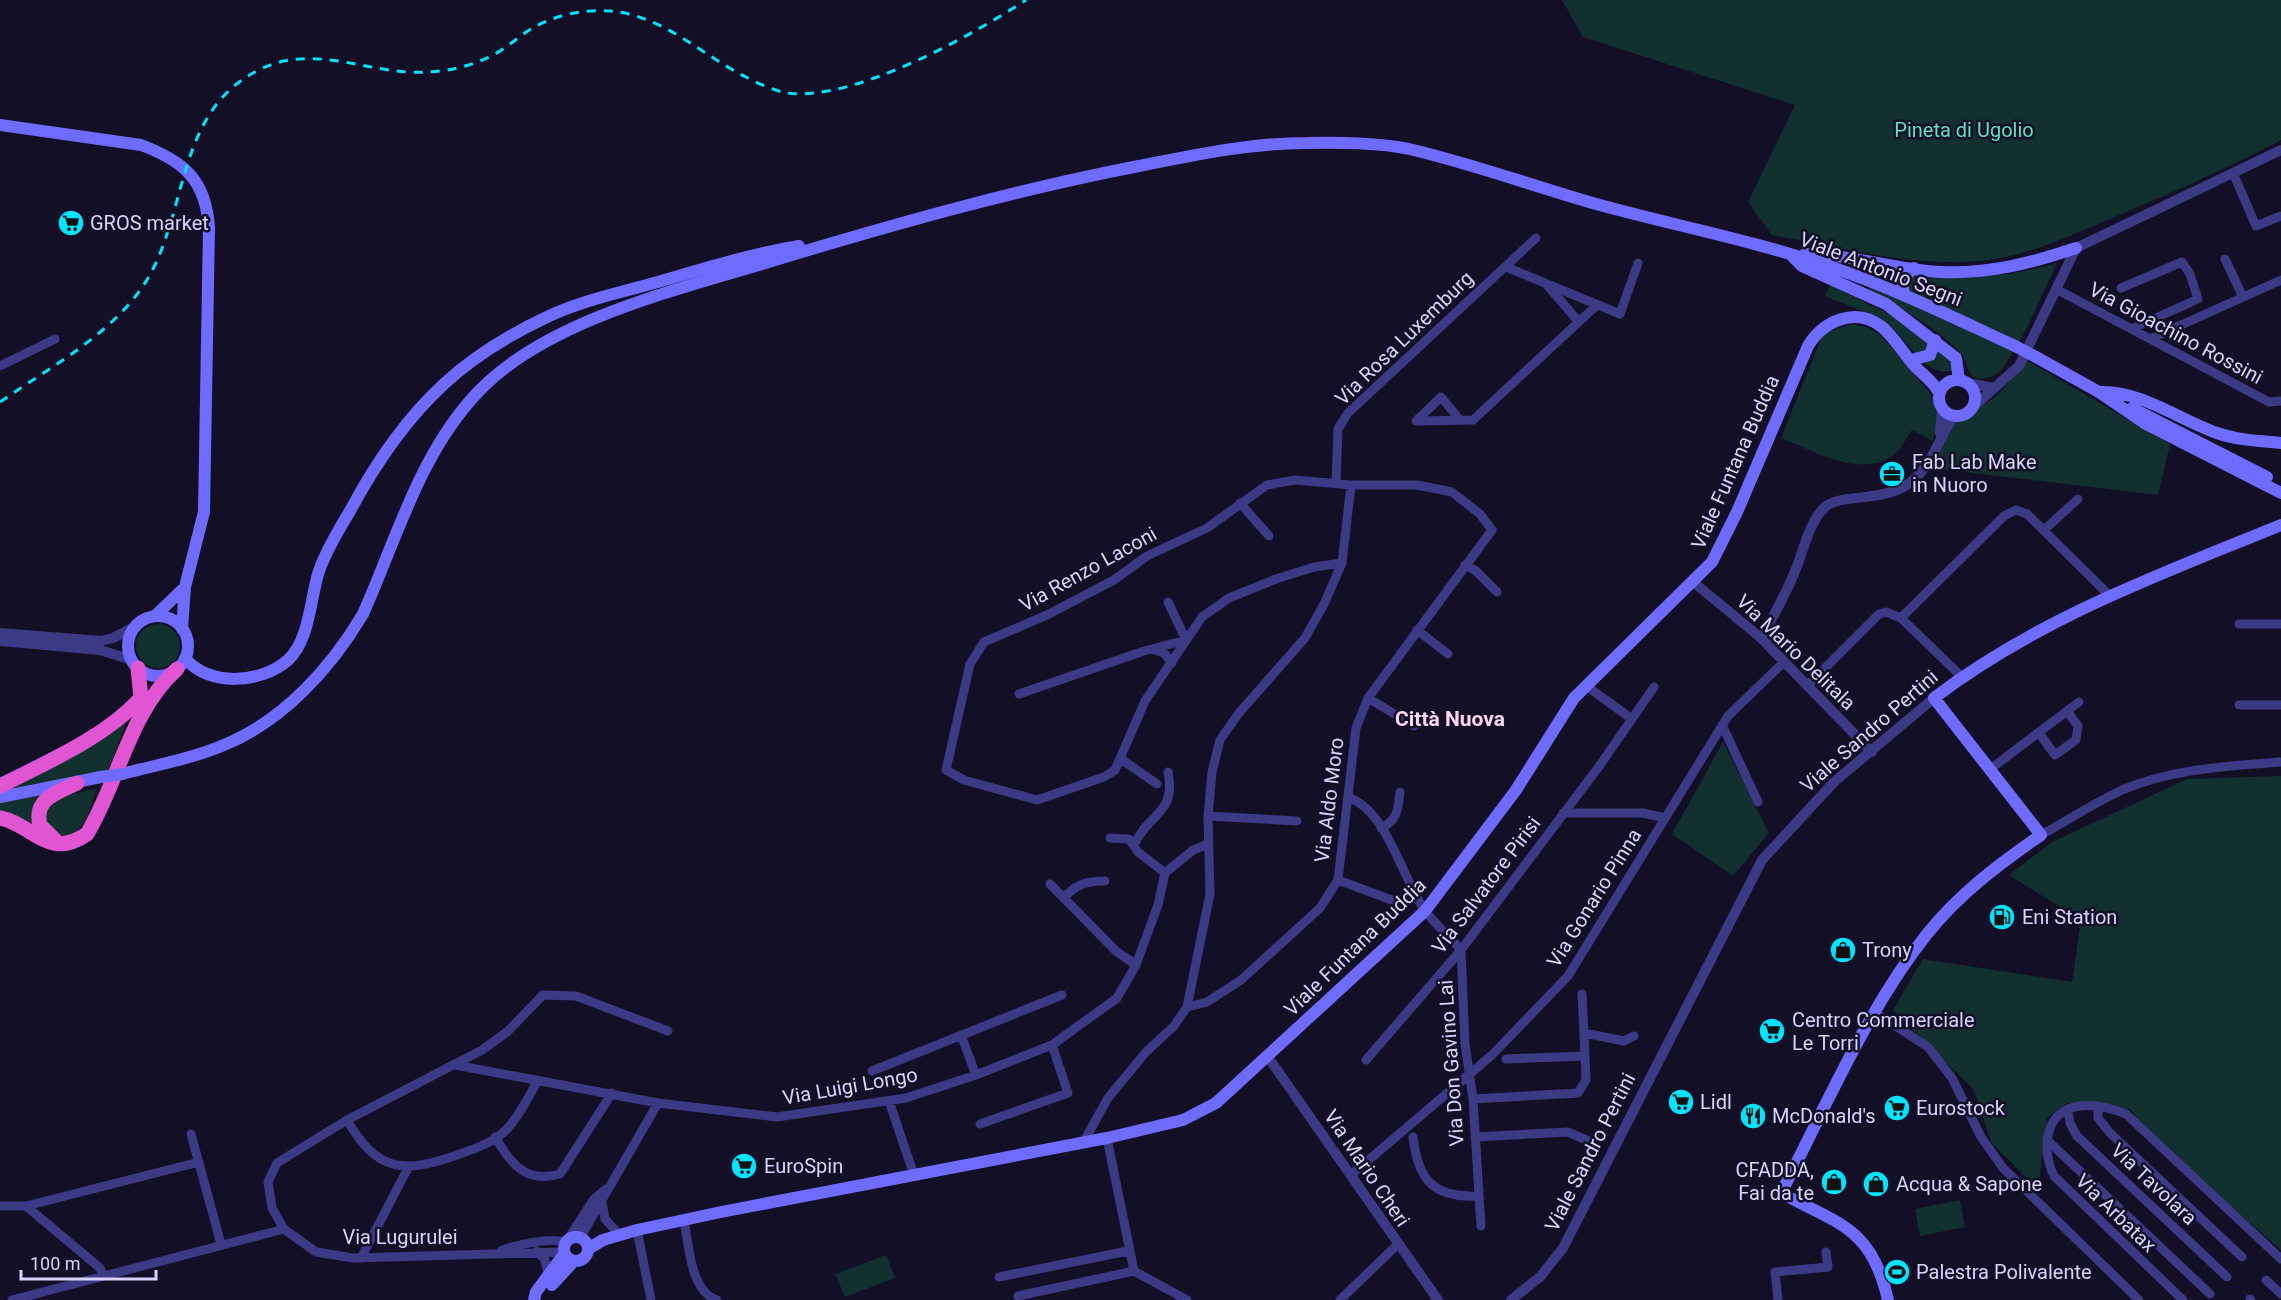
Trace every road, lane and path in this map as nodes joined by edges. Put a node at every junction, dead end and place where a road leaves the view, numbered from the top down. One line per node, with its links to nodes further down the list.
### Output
1 (0, 125): 51 (main road)
2 (2281, 150): 3 (street)
3 (2233, 173): 4 (street); 7 (street)
4 (2281, 216)
5 (1536, 238): 11 (street, Via Rosa Luxemburg)
6 (845, 239): 8 (main road, Viale Antonio Segni); 71 (main road); 93 (main road, bridge)
7 (2076, 248): 12 (main road); 16 (street)
8 (1789, 253): 12 (main road); 17 (main road, Viale Antonio Segni); 24 (main road)
9 (2225, 259): 18 (street)
10 (1638, 263): 19 (street)
11 (1506, 267): 14 (street); 39 (street, Via Rosa Luxemburg)
12 (1914, 268): 17 (main road)
13 (2281, 280): 18 (street)
14 (1546, 284): 19 (street); 20 (street)
15 (2121, 288): 21 (street)
16 (2056, 289): 21 (street, Via Gioachino Rossini); 29 (street)
17 (1904, 295): 31 (main road, Viale Antonio Segni, bridge)
18 (2243, 297): 23 (street)
19 (1597, 305): 20 (street)
20 (1579, 322): 36 (street)
21 (2131, 329): 23 (street, Via Gioachino Rossini)
22 (55, 339): 27 (street)
23 (2150, 339): 32 (street, Via Gioachino Rossini)
24 (1935, 340): 26 (main road); 28 (main road)
25 (1897, 343): 26 (main road, Viale Funtana Buddia); 30 (main road, Viale Funtana Buddia); 50 (main road, Viale Funtana Buddia)
26 (1915, 359): 28 (main road, Viale Funtana Buddia)
27 (0, 366)
28 (1958, 381): 29 (street, Viale Funtana Buddia); 30 (main road); 33 (main road)
29 (1994, 388): 33 (street)
30 (1939, 393): 34 (main road)
31 (2104, 395): 38 (main road); 40 (main road, Viale Antonio Segni); 42 (main road, Viale Antonio Segni)
32 (2281, 401)
33 (1972, 407): 35 (main road)
34 (1942, 408): 35 (main road); 37 (street)
35 (1960, 416): 37 (street)
36 (1460, 420): 36 (street)
37 (1938, 442): 63 (street)
38 (2281, 443)
39 (1336, 483): 41 (street); 44 (street)
40 (2281, 484)
41 (1351, 485): 48 (street); 49 (street, Via Aldo Moro)
42 (2281, 493)
43 (2078, 499): 46 (street)
44 (1240, 503): 47 (street); 89 (street, Via Renzo Laconi)
45 (2281, 525): 53 (main road, Viale Sandro Pertini)
46 (2044, 530): 53 (street); 56 (street)
47 (1269, 536)
48 (1342, 562): 64 (street, Via Renzo Laconi); 101 (street)
49 (1465, 565): 52 (street); 61 (street, Via Aldo Moro)
50 (1692, 581): 63 (street, Via Mario Delitala); 73 (main road, Viale Funtana Buddia)
51 (185, 587): 55 (main road); 60 (main road)
52 (1497, 592)
53 (2110, 596): 72 (main road, Viale Sandro Pertini)
54 (1168, 602): 64 (street)
55 (155, 616): 59 (main road); 60 (main road)
56 (1901, 618): 72 (street); 74 (street)
57 (2239, 624): 58 (street)
58 (2281, 624)
59 (136, 626): 62 (street); 70 (main road)
60 (182, 628): 71 (main road)
61 (1417, 630): 67 (street); 77 (street, Via Aldo Moro)
62 (0, 633)
63 (1761, 638): 68 (street, Via Mario Delitala)
64 (1186, 640): 66 (street); 69 (street, Via Renzo Laconi)
65 (0, 641): 70 (street)
66 (1152, 649): 69 (street); 76 (street)
67 (1448, 654)
68 (1784, 662): 74 (street, Via Mario Delitala); 85 (street, Via Gonario Pinna)
69 (1172, 663): 89 (street, Via Renzo Laconi)
70 (135, 664): 71 (main road); 80 (highway)
71 (181, 664): 80 (highway)
72 (1962, 677): 78 (main road, Viale Sandro Pertini)
73 (1585, 685): 84 (street); 117 (main road, Viale Funtana Buddia)
74 (1807, 686): 88 (street, Via Mario Delitala)
75 (1654, 687): 84 (street, Via Salvatore Pirisi)
76 (1019, 694)
77 (1368, 698): 86 (street); 98 (street, Via Aldo Moro)
78 (1934, 698): 88 (street, Viale Sandro Pertini); 91 (main road)
79 (2079, 702): 83 (street)
80 (141, 705): 95 (highway); 108 (highway)
81 (2239, 705): 82 (street)
82 (2281, 705)
83 (2067, 711): 87 (street); 87 (street)
84 (1632, 719): 100 (street, Via Salvatore Pirisi)
85 (1722, 725): 99 (street); 103 (street, Via Gonario Pinna)
86 (1414, 726)
87 (2038, 733): 91 (street)
88 (1872, 752): 194 (street, Viale Sandro Pertini)
89 (1121, 759): 94 (street)
90 (2281, 762): 106 (street)
91 (1989, 770): 106 (main road)
92 (1168, 772): 110 (street)
93 (77, 783): 97 (main road); 108 (highway)
94 (1157, 784)
95 (0, 786)
96 (1400, 792): 105 (street)
97 (0, 797)
98 (1348, 797): 105 (street); 112 (street, Via Aldo Moro)
99 (1758, 802)
100 (1563, 813): 103 (street); 118 (street, Via Salvatore Pirisi)
101 (1208, 816): 104 (street); 109 (street)
102 (0, 818): 108 (highway)
103 (1665, 818): 135 (street, Via Gonario Pinna)
104 (1297, 821)
105 (1381, 828): 117 (street)
106 (2041, 835): 123 (main road)
107 (1110, 838): 110 (street)
108 (61, 844)
109 (1208, 844): 111 (street); 122 (street)
110 (1134, 845): 111 (street)
111 (1165, 873): 119 (street, Via Luigi Longo)
112 (1338, 880): 116 (street); 122 (street, Via Aldo Moro)
113 (1105, 881): 115 (street)
114 (1050, 884): 115 (street)
115 (1064, 898): 119 (street)
116 (1401, 906)
117 (1425, 911): 118 (street); 130 (main road, Viale Funtana Buddia)
118 (1461, 950): 131 (street, Via Salvatore Pirisi); 135 (street, Via Don Gavino Lai)
119 (1136, 965): 128 (street, Via Luigi Longo)
120 (1581, 994): 125 (street)
121 (1062, 995): 126 (street)
122 (1187, 1007): 153 (street)
123 (1874, 1012): 196 (main road); 197 (street)
124 (668, 1030): 133 (street, Via Lugurulei)
125 (1584, 1033): 127 (street); 129 (street)
126 (961, 1035): 134 (street); 136 (street)
127 (1634, 1036)
128 (1052, 1045): 136 (street, Via Luigi Longo); 145 (street)
129 (1585, 1056): 132 (street); 139 (street)
130 (1268, 1057): 150 (main road, Viale Funtana Buddia); 157 (street, Via Mario Cheri)
131 (1366, 1059)
132 (1506, 1059)
133 (455, 1065): 137 (street, Via Luigi Longo); 144 (street, Via Lugurulei)
134 (872, 1071)
135 (1471, 1073): 139 (street, Via Don Gavino Lai); 157 (street, Via Gonario Pinna)
136 (976, 1075): 140 (street, Via Luigi Longo)
137 (538, 1080): 138 (street, Via Luigi Longo); 147 (street)
138 (612, 1094): 141 (street, Via Luigi Longo); 147 (street)
139 (1473, 1099): 149 (street, Via Don Gavino Lai)
140 (889, 1101): 141 (street, Via Luigi Longo); 156 (street)
141 (658, 1103): 158 (street)
142 (2098, 1107): 143 (street); 175 (street); 177 (street)
143 (2068, 1110): 151 (street); 182 (street, Via Tavolara)
144 (347, 1120): 155 (street); 165 (street, Via Lugurulei)
145 (980, 1124)
146 (191, 1134): 154 (street)
147 (495, 1137): 155 (street)
148 (1413, 1137): 159 (street)
149 (1475, 1137): 152 (street); 159 (street, Via Don Gavino Lai)
150 (1107, 1138): 153 (main road, Viale Funtana Buddia); 172 (street)
151 (2047, 1140): 184 (street); 198 (street, Via Arbatax)
152 (1592, 1142)
153 (1083, 1143): 156 (main road, Viale Funtana Buddia)
154 (199, 1162): 162 (street); 168 (street)
155 (408, 1168): 176 (street)
156 (914, 1175): 163 (main road, Viale Funtana Buddia)
157 (1351, 1175): 169 (street, Via Mario Cheri)
158 (606, 1189): 160 (street); 170 (street)
159 (1479, 1196): 164 (street, Via Don Gavino Lai)
160 (602, 1203): 166 (street); 170 (street)
161 (0, 1204): 162 (street)
162 (26, 1206): 179 (street)
163 (684, 1220): 167 (main road, Viale Funtana Buddia); 190 (street)
164 (1481, 1226)
165 (284, 1229): 168 (street); 176 (street, Via Lugurulei)
166 (616, 1230): 167 (main road, Viale Funtana Buddia); 170 (main road, Viale Funtana Buddia)
167 (638, 1230): 170 (main road, Viale Funtana Buddia); 189 (street)
168 (221, 1244): 179 (street)
169 (1398, 1244): 192 (street); 193 (street, Via Mario Cheri)
170 (573, 1247): 171 (street, Via Lugurulei); 173 (street, Via Lugurulei); 181 (main road); 188 (main road)
171 (537, 1251): 173 (street, Via Lugurulei); 181 (street)
172 (1128, 1251): 178 (street); 180 (street)
173 (499, 1252): 176 (street, Via Lugurulei)
174 (1826, 1252): 195 (street)
175 (2242, 1257)
176 (361, 1258)
177 (2281, 1259)
178 (1134, 1271): 186 (street); 191 (street)
179 (103, 1276): 187 (street)
180 (999, 1276)
181 (549, 1277): 188 (main road)
182 (2227, 1277)
183 (2266, 1280): 185 (street)
184 (2210, 1294)
185 (2281, 1294)
186 (1018, 1296)
187 (12, 1300)
188 (535, 1300)
189 (651, 1300)
190 (717, 1300)
191 (1187, 1300)
192 (1340, 1300)
193 (1438, 1300)
194 (1511, 1300)
195 (1778, 1300)
196 (1888, 1300)
197 (2139, 1300)
198 (2183, 1300)

